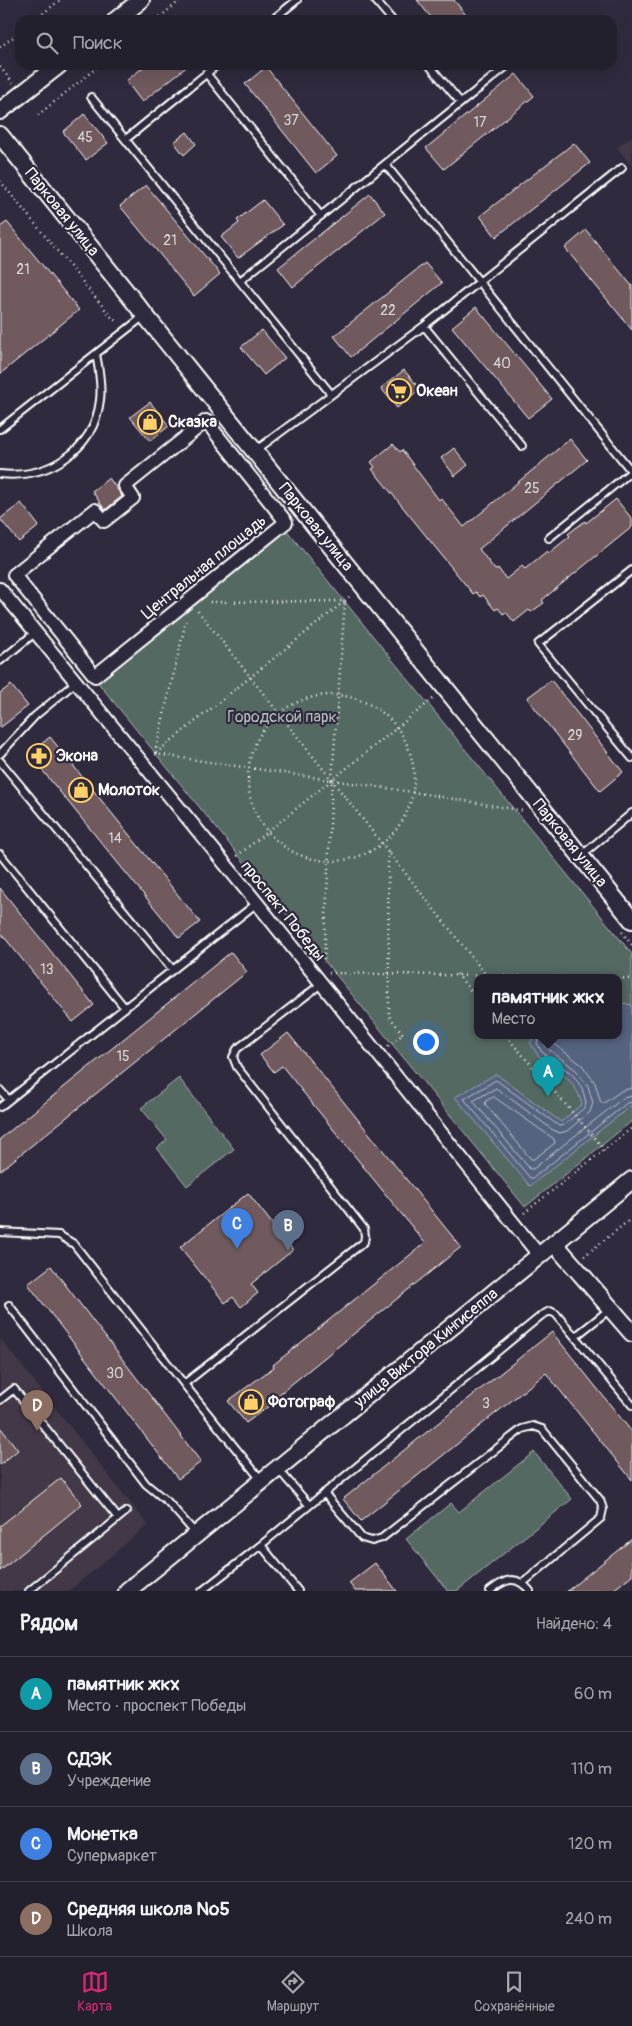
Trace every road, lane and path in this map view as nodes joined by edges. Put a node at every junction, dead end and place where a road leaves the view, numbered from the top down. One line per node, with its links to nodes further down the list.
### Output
1 (60, 0): 6 (path)
2 (142, 0): 7 (street)
3 (181, 0): 8 (path)
4 (297, 0): 9 (lane)
5 (375, 0): 10 (lane)
6 (41, 15)
7 (122, 15)
8 (162, 15)
9 (278, 15)
10 (388, 15)
11 (15, 36): 12 (path)
12 (0, 47)
13 (0, 67): 20 (path)
14 (53, 70): 20 (street)
15 (94, 70): 24 (path)
16 (210, 70): 19 (lane)
17 (433, 70): 22 (lane)
18 (502, 70): 22 (lane)
19 (206, 74): 26 (lane); 30 (lane)
20 (22, 94): 23 (street)
21 (91, 97): 26 (lane)
22 (460, 103): 27 (lane)
23 (0, 111)
24 (38, 115)
25 (0, 135): 33 (street, Парковая улица)
26 (126, 139): 31 (lane)
27 (385, 164): 30 (lane); 32 (lane)
28 (622, 168): 32 (lane)
29 (0, 181): 35 (path)
30 (321, 216): 31 (lane)
31 (240, 281): 37 (lane)
32 (479, 282): 34 (lane); 41 (lane)
33 (145, 315): 35 (lane); 40 (street, Парковая улица)
34 (424, 326): 37 (lane); 39 (lane)
35 (128, 328): 36 (lane)
36 (96, 354): 38 (lane); 42 (lane)
37 (331, 394): 40 (lane)
38 (0, 429)
39 (522, 446)
40 (256, 451): 56 (street, Парковая улица)
41 (632, 471): 43 (lane)
42 (0, 474)
43 (549, 538)
44 (632, 570): 62 (lane)
45 (14, 575): 45 (street, Центральная площадь)
46 (0, 589): 52 (street, проспект Победы)
47 (345, 589): 48 (path)
48 (345, 601): 49 (path); 54 (path); 57 (path)
49 (210, 602)
50 (197, 610): 54 (path)
51 (186, 621): 61 (path)
52 (36, 632): 53 (lane); 55 (street, проспект Победы)
53 (0, 661)
54 (250, 677): 58 (path); 61 (path)
55 (76, 682): 60 (lane); 76 (street, проспект Победы)
56 (446, 689): 59 (path); 73 (street, Парковая улица)
57 (338, 696): 58 (path); 59 (path); 65 (path)
58 (280, 714): 64 (path); 65 (path)
59 (397, 727): 65 (path); 66 (path)
60 (0, 754)
61 (154, 755): 64 (path)
62 (632, 758)
63 (0, 761): 79 (lane)
64 (249, 767): 65 (path); 69 (path)
65 (332, 779): 66 (path); 69 (path); 70 (path); 75 (path)
66 (414, 792): 67 (path); 70 (path)
67 (525, 812)
68 (632, 813): 73 (lane)
69 (268, 832): 74 (path); 75 (path)
70 (382, 843): 71 (path); 75 (path)
71 (388, 850): 81 (path); 84 (path)
72 (0, 854): 87 (lane)
73 (581, 856): 77 (street, Парковая улица)
74 (234, 858)
75 (328, 862): 78 (path)
76 (256, 903): 79 (lane); 85 (street, проспект Победы)
77 (632, 920)
78 (324, 968)
79 (173, 970): 87 (lane)
80 (328, 972): 81 (path)
81 (388, 974): 82 (path); 89 (path)
82 (458, 974): 83 (path); 86 (path)
83 (474, 974)
84 (485, 974)
85 (321, 984): 100 (street, проспект Победы); 106 (lane)
86 (474, 995)
87 (125, 1008): 91 (lane)
88 (509, 1039): 94 (path)
89 (387, 1047)
90 (0, 1090): 91 (lane)
91 (9, 1100): 92 (lane)
92 (0, 1107)
93 (632, 1128): 94 (path)
94 (605, 1150): 96 (path)
95 (632, 1180): 99 (street, улица Виктора Кингисеппа)
96 (525, 1214)
97 (632, 1218): 101 (path)
98 (0, 1232): 106 (lane)
99 (554, 1243): 100 (street, улица Виктора Кингисеппа); 101 (street)
100 (539, 1255): 109 (street, улица Виктора Кингисеппа)
101 (573, 1264): 103 (street)
102 (9, 1305): 115 (lane)
103 (611, 1308): 104 (street); 105 (lane)
104 (632, 1333)
105 (576, 1336): 108 (lane); 111 (lane)
106 (184, 1384): 110 (lane)
107 (0, 1400): 114 (lane)
108 (632, 1405)
109 (278, 1469): 110 (street, улица Виктора Кингисеппа); 112 (lane)
110 (262, 1482): 115 (street, улица Виктора Кингисеппа)
111 (324, 1493): 112 (lane); 117 (lane)
112 (309, 1505): 116 (lane)
113 (128, 1511): 114 (lane)
114 (118, 1518): 118 (lane)
115 (197, 1535): 119 (street, улица Виктора Кингисеппа)
116 (261, 1545): 120 (lane); 121 (lane)
117 (523, 1583): 122 (lane); 123 (lane)
118 (29, 1591)
119 (127, 1591)
120 (202, 1591)
121 (298, 1591)
122 (490, 1591)
123 (530, 1591)

